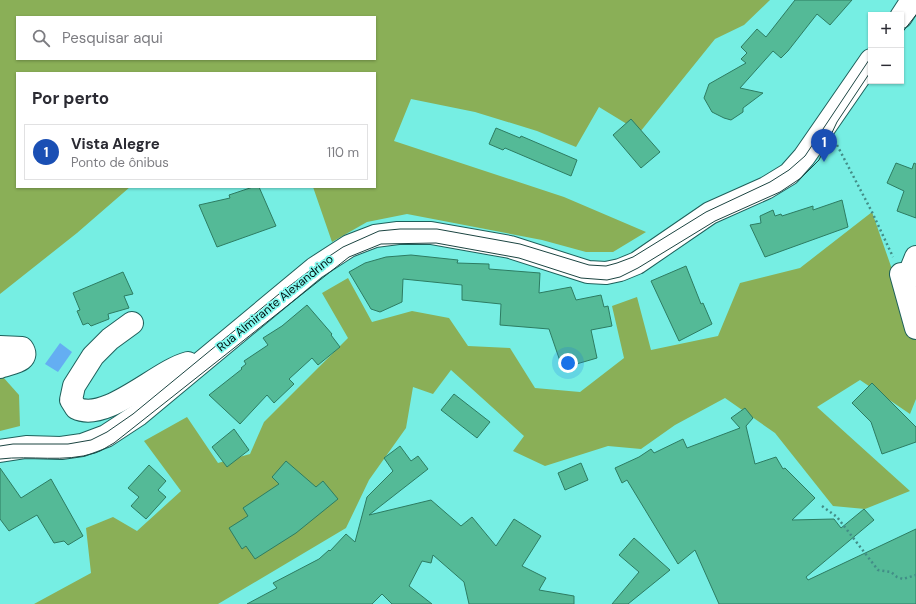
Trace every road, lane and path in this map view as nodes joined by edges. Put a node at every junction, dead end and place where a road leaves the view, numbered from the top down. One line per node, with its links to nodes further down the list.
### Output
1 (904, 0): 3 (street)
2 (912, 0): 4 (street)
3 (902, 12)
4 (904, 12)
5 (868, 64): 6 (street, Rua Almirante Alexandrino)
6 (825, 125): 8 (path); 12 (street, Rua Almirante Alexandrino)
7 (916, 258): 8 (street)
8 (903, 279): 10 (street)
9 (132, 324): 12 (street)
10 (916, 328)
11 (0, 347): 13 (street)
12 (201, 362): 14 (street, Rua Almirante Alexandrino)
13 (0, 367)
14 (0, 451)
15 (822, 506): 16 (path)
16 (916, 575)

